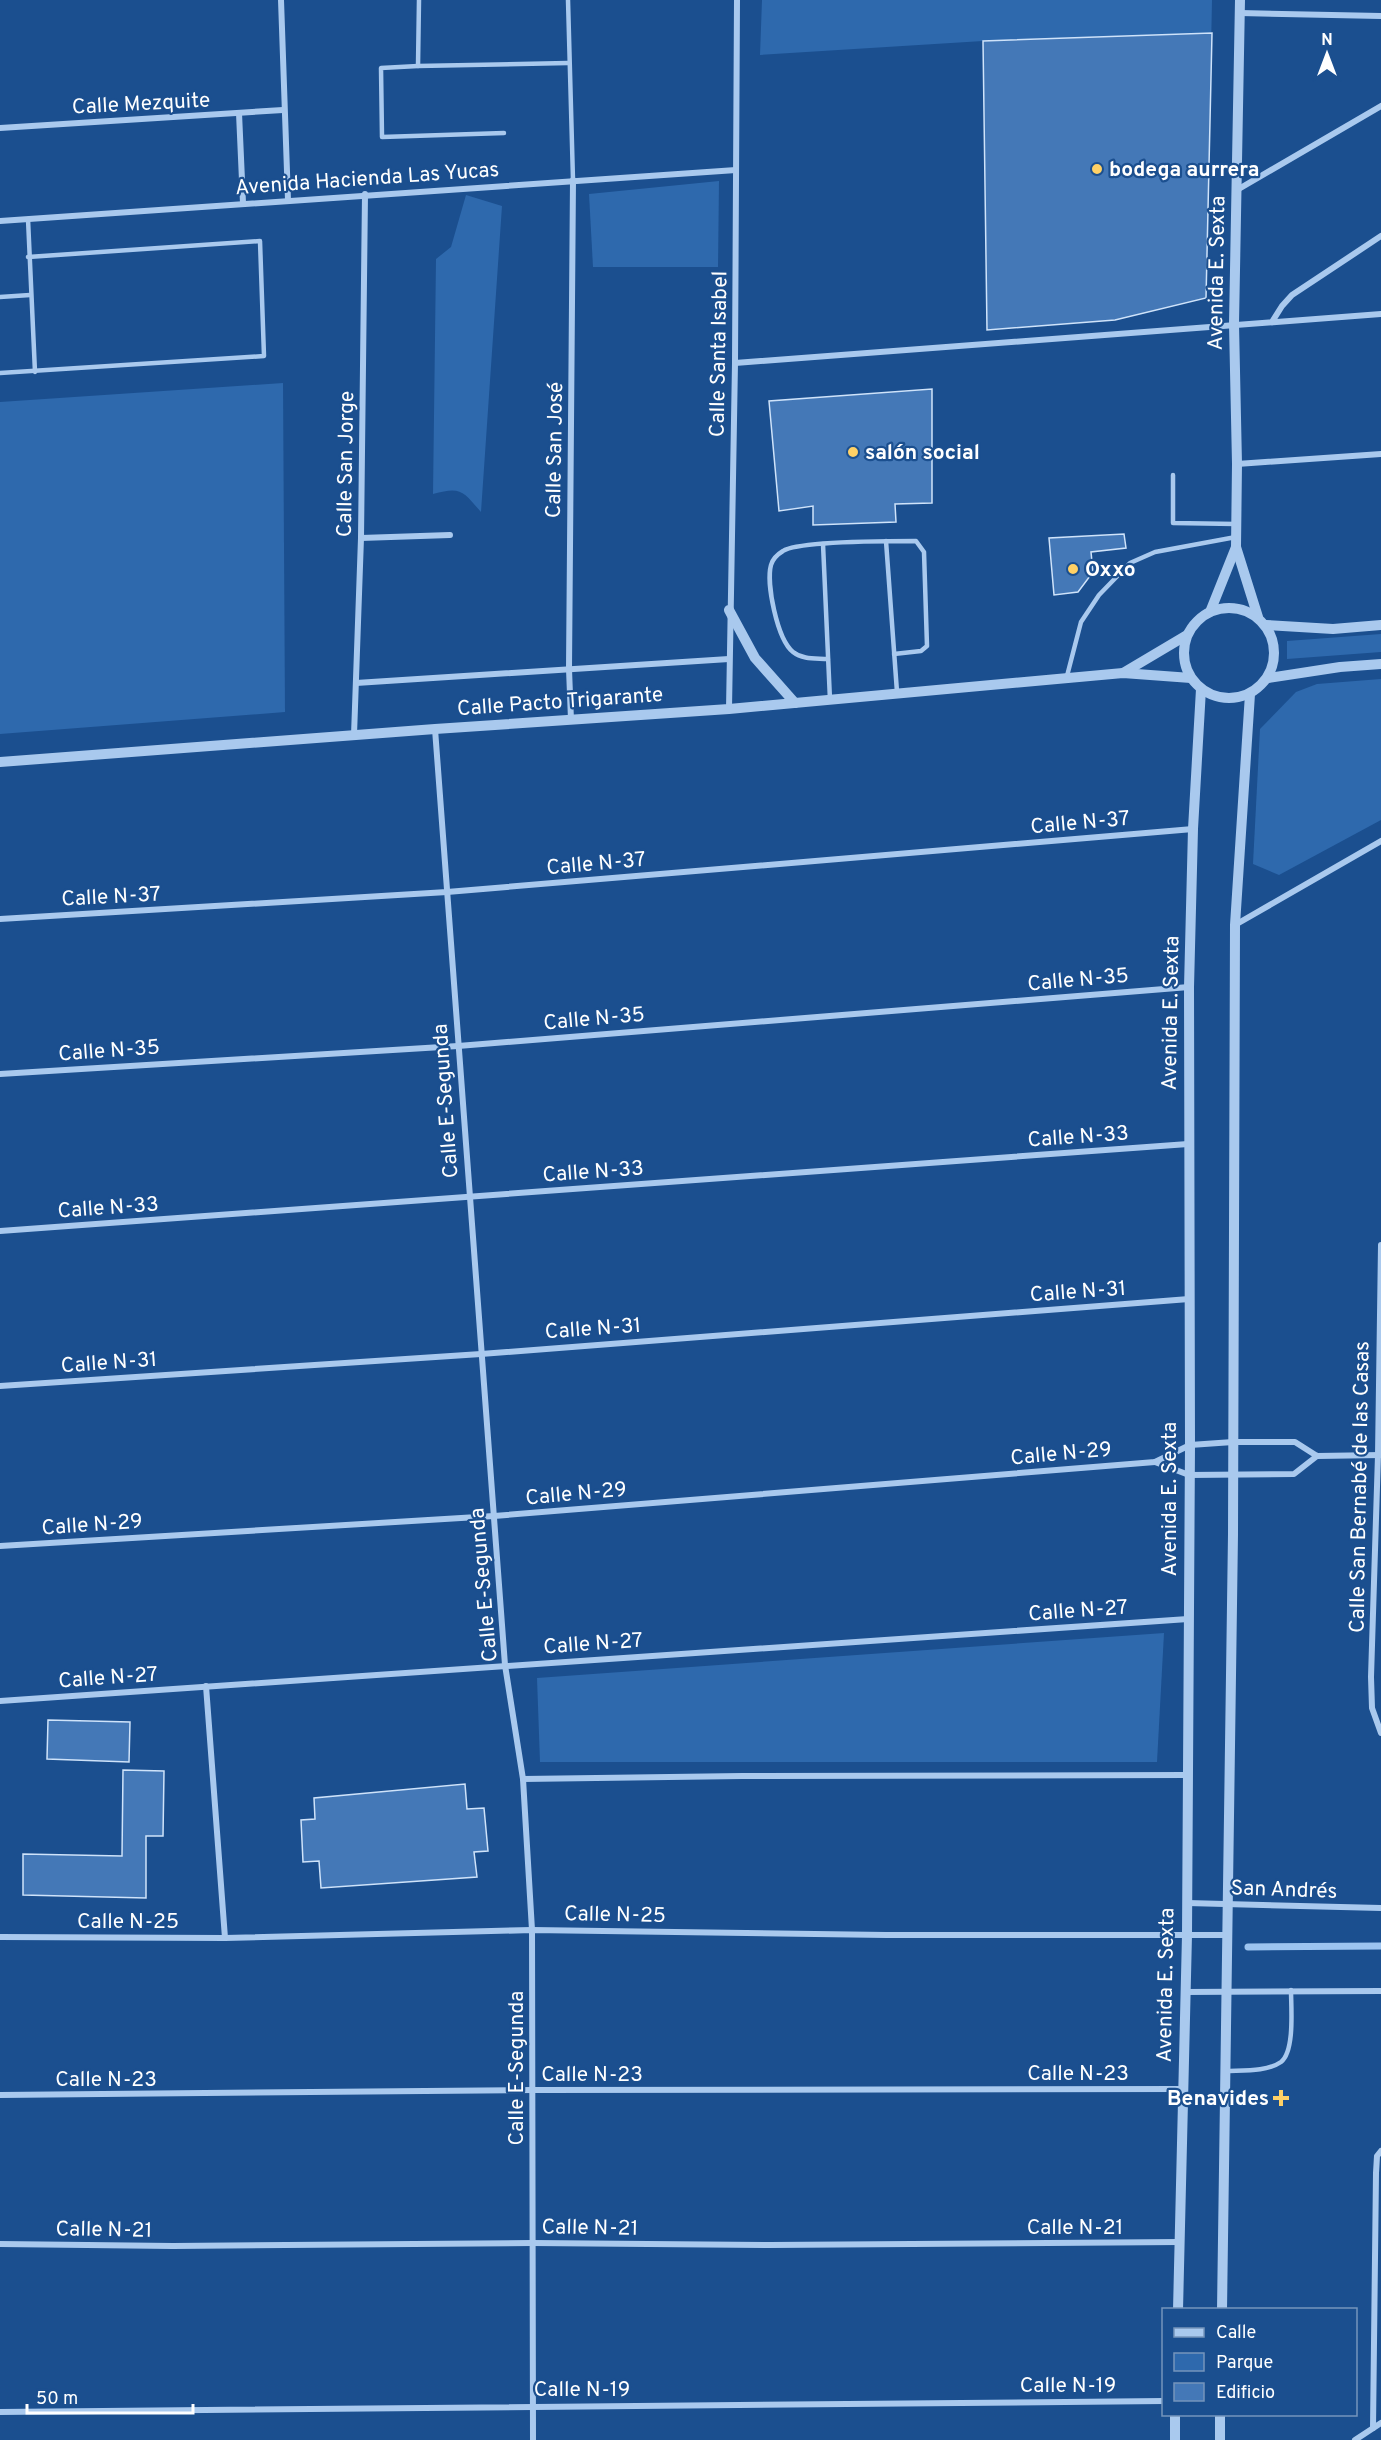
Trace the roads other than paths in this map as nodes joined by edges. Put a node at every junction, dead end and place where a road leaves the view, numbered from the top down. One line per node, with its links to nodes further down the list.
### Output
1 (281, 0): 11 (street)
2 (419, 0): 9 (lane)
3 (568, 0): 8 (lane)
4 (737, 0): 15 (street, Calle Santa Isabel)
5 (1240, 0): 6 (street, Avenida E. Sexta)
6 (1240, 13): 7 (street); 17 (street, Avenida E. Sexta)
7 (1381, 16)
8 (568, 63): 9 (lane); 16 (lane)
9 (418, 66): 14 (lane)
10 (1381, 106): 17 (street)
11 (283, 110): 12 (street, Calle Mezquite); 19 (street)
12 (239, 113): 13 (street, Calle Mezquite); 20 (street)
13 (0, 128)
14 (504, 133)
15 (736, 170): 16 (street, Avenida Hacienda Las Yucas); 30 (street, Calle Santa Isabel)
16 (573, 180): 18 (street, Avenida Hacienda Las Yucas); 52 (street, Calle San José)
17 (1237, 190): 29 (street, Avenida E. Sexta)
18 (365, 194): 19 (street, Avenida Hacienda Las Yucas); 38 (street, Calle San Jorge)
19 (288, 200): 20 (street, Avenida Hacienda Las Yucas)
20 (243, 203): 21 (street, Avenida Hacienda Las Yucas)
21 (28, 219): 22 (street, Avenida Hacienda Las Yucas); 24 (lane)
22 (0, 221)
23 (1381, 236): 28 (street)
24 (28, 257): 25 (lane); 31 (lane)
25 (30, 295): 26 (lane); 31 (lane)
26 (0, 297)
27 (1381, 314): 28 (street)
28 (1272, 322): 29 (street)
29 (1234, 324): 30 (street); 34 (street, Avenida E. Sexta)
30 (735, 363): 42 (street, Calle Santa Isabel)
31 (35, 372): 32 (lane)
32 (0, 373)
33 (1381, 454): 34 (street)
34 (1237, 464): 36 (street, Avenida E. Sexta)
35 (1173, 475): 36 (lane)
36 (1236, 524): 40 (street, Avenida E. Sexta)
37 (450, 535): 38 (street)
38 (361, 538): 57 (street, Calle San Jorge)
39 (886, 541): 41 (lane); 48 (lane); 48 (lane)
40 (1236, 542): 43 (street, Avenida E. Sexta); 44 (street, Avenida E. Sexta); 56 (lane)
41 (823, 544): 50 (lane); 50 (lane)
42 (729, 610): 49 (street, Calle Santa Isabel); 62 (street)
43 (1210, 612): 44 (street); 47 (street)
44 (1258, 617): 45 (street)
45 (1266, 625): 46 (street); 55 (street)
46 (1381, 625)
47 (1187, 635): 53 (street, Calle Pacto Trigarante); 54 (street)
48 (894, 654): 60 (lane)
49 (729, 659): 52 (street); 63 (street, Calle Santa Isabel)
50 (828, 659): 61 (lane)
51 (1381, 664): 55 (street)
52 (569, 669): 57 (street); 64 (street, Calle San José)
53 (1123, 673): 54 (street, Calle Pacto Trigarante); 56 (street, Calle Pacto Trigarante)
54 (1191, 678): 58 (street)
55 (1268, 678): 59 (street)
56 (1066, 679): 60 (street, Calle Pacto Trigarante)
57 (356, 683): 66 (street, Calle San Jorge)
58 (1201, 689): 59 (street); 68 (street, Avenida E. Sexta)
59 (1250, 694): 72 (street)
60 (897, 695): 61 (street, Calle Pacto Trigarante)
61 (830, 700): 62 (street, Calle Pacto Trigarante)
62 (795, 704): 63 (street, Calle Pacto Trigarante)
63 (729, 709): 64 (street, Calle Pacto Trigarante)
64 (571, 720): 65 (street, Calle Pacto Trigarante)
65 (435, 729): 66 (street, Calle Pacto Trigarante); 70 (street, Calle E-Segunda)
66 (354, 735): 67 (street, Calle Pacto Trigarante)
67 (0, 762)
68 (1193, 830): 70 (street, Calle N-37); 73 (street, Avenida E. Sexta)
69 (1381, 841): 72 (street)
70 (447, 892): 71 (street, Calle N-37); 74 (street, Calle E-Segunda)
71 (0, 919)
72 (1235, 925): 84 (street)
73 (1189, 987): 74 (street, Calle N-35); 76 (street, Avenida E. Sexta)
74 (458, 1046): 75 (street, Calle N-35); 77 (street, Calle E-Segunda)
75 (0, 1074)
76 (1188, 1144): 77 (street, Calle N-33); 80 (street, Avenida E. Sexta)
77 (469, 1197): 78 (street, Calle N-33); 82 (street, Calle E-Segunda)
78 (0, 1231)
79 (1381, 1245): 81 (street, Calle San Bernabé de las Casas)
80 (1189, 1299): 82 (street, Calle N-31); 85 (street, Avenida E. Sexta)
81 (1381, 1315): 86 (street, Calle San Bernabé de las Casas)
82 (481, 1354): 83 (street, Calle N-31); 91 (street, Calle E-Segunda)
83 (0, 1386)
84 (1233, 1442): 85 (street); 87 (street); 90 (street)
85 (1190, 1445): 88 (street, Calle N-29); 89 (street, Avenida E. Sexta)
86 (1380, 1455): 87 (street); 93 (street, Calle San Bernabé de las Casas)
87 (1317, 1456): 90 (street)
88 (1155, 1462): 89 (street, Calle N-29); 91 (street, Calle N-29)
89 (1189, 1475): 90 (street); 95 (street, Avenida E. Sexta)
90 (1233, 1475): 103 (street)
91 (494, 1516): 92 (street, Calle N-29); 96 (street, Calle E-Segunda)
92 (0, 1546)
93 (1372, 1605): 94 (street); 99 (street, Calle San Bernabé de las Casas)
94 (1381, 1605)
95 (1188, 1619): 96 (street, Calle N-27); 100 (street, Avenida E. Sexta)
96 (505, 1665): 97 (street, Calle N-27); 101 (street, Calle E-Segunda)
97 (206, 1686): 98 (street, Calle N-27); 109 (street)
98 (0, 1701)
99 (1380, 1731)
100 (1186, 1775): 101 (street); 102 (street, Avenida E. Sexta)
101 (522, 1779): 105 (street, Calle E-Segunda)
102 (1186, 1903): 103 (street, San Andrés); 106 (street, Avenida E. Sexta)
103 (1228, 1904): 104 (street, San Andrés); 107 (street)
104 (1381, 1908)
105 (532, 1929): 106 (street, Calle N-25); 109 (street, Calle N-25); 116 (street, Calle E-Segunda)
106 (1187, 1935): 107 (street, Calle N-25); 113 (street, Avenida E. Sexta)
107 (1229, 1935): 111 (street)
108 (0, 1937): 109 (street, Calle N-25)
109 (225, 1938)
110 (1291, 1990): 111 (street); 112 (street); 114 (lane)
111 (1228, 1991): 113 (street); 114 (street)
112 (1381, 1991)
113 (1185, 1992): 115 (street, Avenida E. Sexta)
114 (1225, 2071): 123 (street)
115 (1183, 2089): 116 (street, Calle N-23); 120 (street, Avenida E. Sexta)
116 (533, 2090): 117 (street, Calle N-23); 119 (street, Calle E-Segunda)
117 (0, 2095)
118 (1381, 2151): 130 (street)
119 (532, 2242): 120 (street, Calle N-21); 121 (street, Calle N-21); 125 (street, Calle E-Segunda)
120 (1179, 2242): 122 (street, Avenida E. Sexta)
121 (0, 2244)
122 (1178, 2308)
123 (1222, 2308)
124 (1162, 2401): 125 (street, Calle N-19)
125 (533, 2406): 126 (street, Calle N-19); 131 (street, Calle E-Segunda)
126 (0, 2412)
127 (1175, 2416): 132 (street)
128 (1220, 2416): 133 (street)
129 (1381, 2423): 130 (street)
130 (1373, 2428): 134 (street)
131 (533, 2440)
132 (1174, 2440)
133 (1220, 2440)
134 (1355, 2440)

